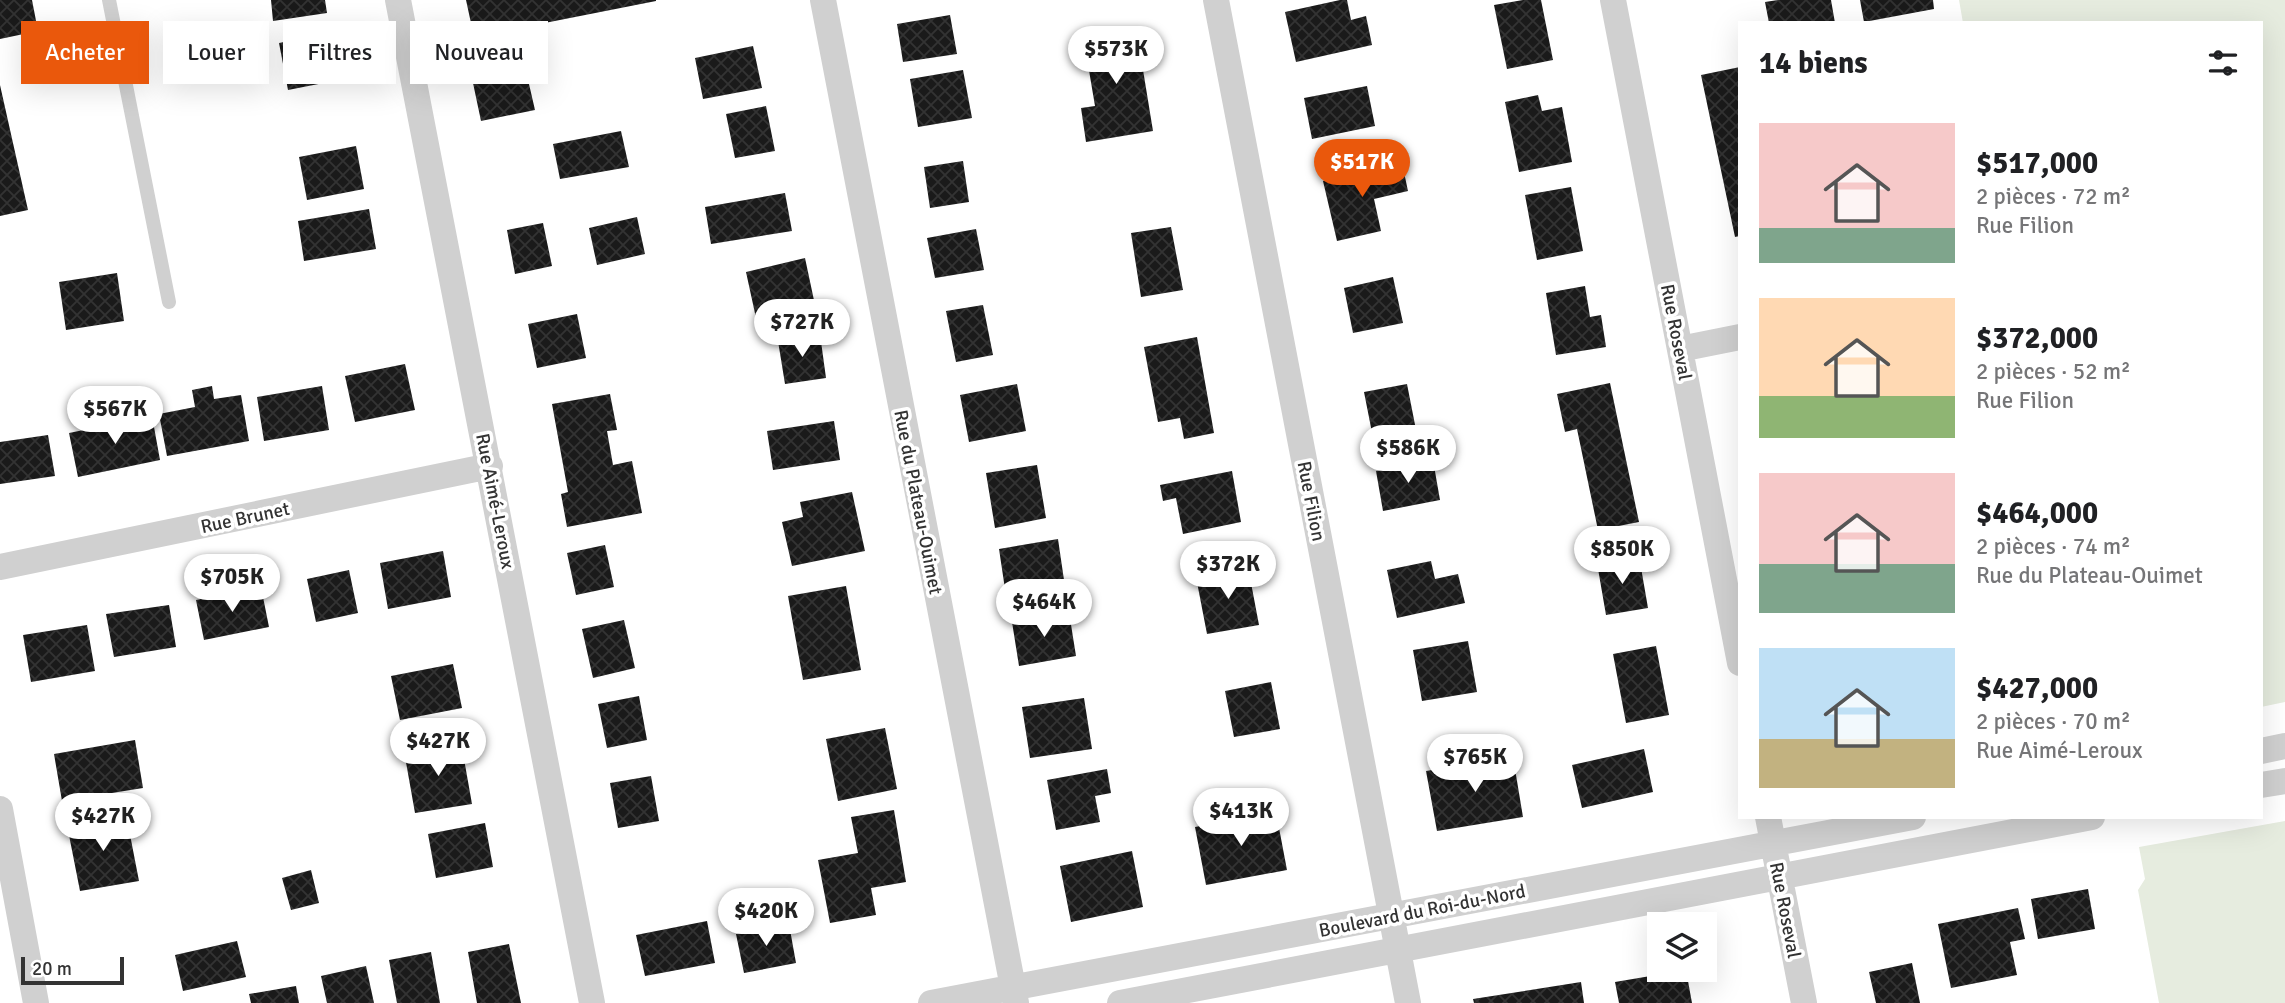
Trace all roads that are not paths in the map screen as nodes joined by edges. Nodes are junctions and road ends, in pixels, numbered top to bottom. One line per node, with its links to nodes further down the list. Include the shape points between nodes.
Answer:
1 (109, 0): 6 (lane)
2 (398, 0): 9 (street, Rue Aimé-Leroux)
3 (823, 0): 24 (street, Rue du Plateau-Ouimet)
4 (1216, 0): 22 (street, Rue Filion)
5 (1613, 0): 8 (street, Rue Roseval)
6 (169, 302)
7 (1738, 337): 8 (street)
8 (1680, 349): 11 (street, Rue Roseval)
9 (490, 466): 10 (street, Rue Brunet); 26 (street, Rue Aimé-Leroux)
10 (0, 567)
11 (1738, 653)
12 (2285, 746): 13 (street)
13 (2263, 751)
14 (2285, 781): 15 (street)
15 (2263, 785)
16 (0, 809): 25 (street)
17 (1769, 819): 20 (street, Rue Roseval)
18 (1903, 819): 20 (street, Boulevard du Roi-du-Nord)
19 (2082, 819): 21 (street, Boulevard du Roi-du-Nord)
20 (1774, 844): 21 (street, Rue Roseval); 22 (street, Boulevard du Roi-du-Nord)
21 (1779, 877): 23 (street, Boulevard du Roi-du-Nord); 30 (street, Rue Roseval)
22 (1391, 916): 23 (street, Rue Filion); 24 (street, Boulevard du Roi-du-Nord)
23 (1398, 950): 28 (street, Boulevard du Roi-du-Nord); 29 (street, Rue Filion)
24 (1014, 995): 27 (street, Boulevard du Roi-du-Nord)
25 (36, 1003)
26 (592, 1003)
27 (931, 1003)
28 (1120, 1003)
29 (1408, 1003)
30 (1804, 1003)

